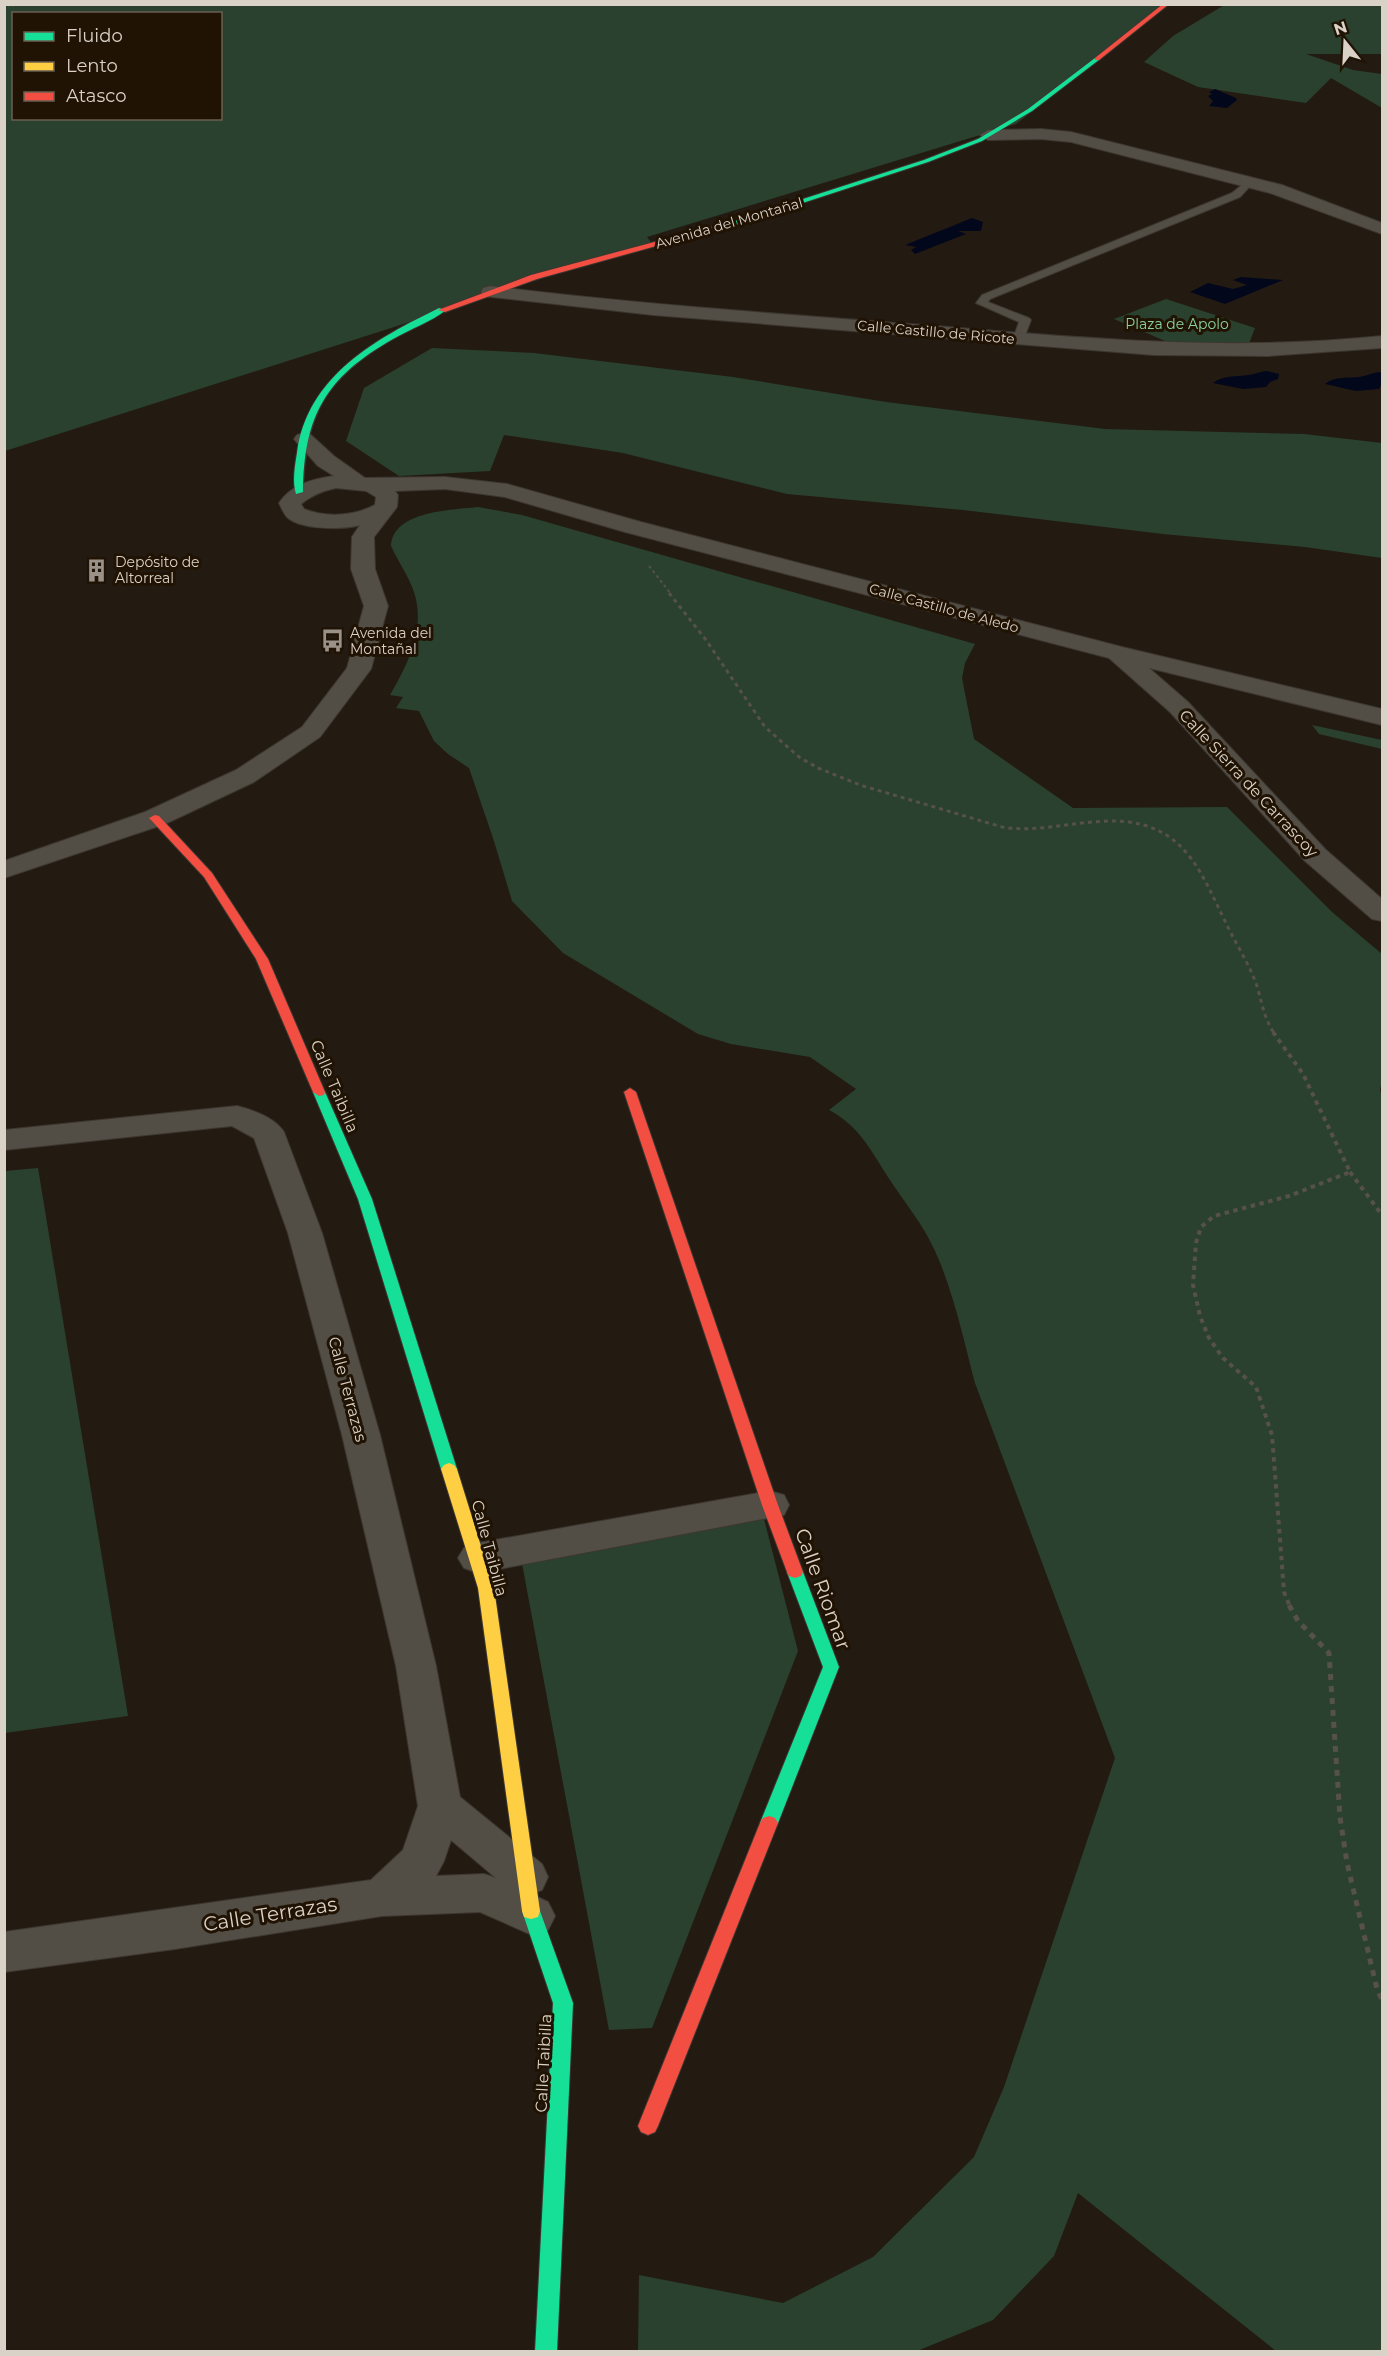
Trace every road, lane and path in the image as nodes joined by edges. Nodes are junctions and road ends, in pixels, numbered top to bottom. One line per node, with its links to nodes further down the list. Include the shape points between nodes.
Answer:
1 (37, 4): 3 (path)
2 (1167, 4): 4 (street, Avenida del Montañal, via 1042,105)
3 (4, 6)
4 (988, 135): 5 (street, via 1071,137); 7 (street, Avenida del Montañal, via 913,165 743,222)
5 (1248, 183): 6 (street, via 1275,189); 8 (lane, via 1236,195 986,297 982,303 1025,320)
6 (1383, 229)
7 (490, 292): 8 (street, Calle Castillo de Ricote, via 647,309); 10 (street, Avenida del Montañal, via 418,320 372,347 326,389)
8 (1019, 339): 9 (street, Calle Castillo de Ricote, via 1183,351 1322,350)
9 (1383, 342)
10 (304, 439): 11 (street, via 326,461); 13 (street, Avenida del Montañal, via 298,461)
11 (364, 484): 12 (street, Calle Castillo de Aledo, via 445,483); 13 (street, Calle Castillo de Aledo, via 336,482); 14 (street, via 387,495)
12 (507, 491): 14 (street, Calle Castillo de Aledo); 16 (street, Calle Castillo de Aledo)
13 (299, 492): 15 (street, via 290,503 295,513)
14 (383, 509): 15 (street, Calle Castillo de Aledo, via 350,521); 17 (street, via 363,537)
15 (312, 520): 17 (street)
16 (633, 527): 18 (street, Calle Castillo de Aledo); 25 (path, via 635,548 640,555 706,640 775,740 800,759 833,776 1002,827 1125,823 1159,830 1172,838 1196,864 1211,890 1256,986 1264,1016 1303,1073)
17 (363, 569): 20 (street, via 376,606 359,669 311,732 245,776)
18 (1117, 653): 19 (street, Calle Castillo de Aledo); 22 (street, Calle Sierra de Carrascoy, via 1179,707 1315,855)
19 (1383, 717)
20 (155, 818): 21 (street); 28 (street, Calle Taibilla, via 208,875 262,959 365,1199)
21 (4, 870)
22 (1383, 913)
23 (630, 1092): 27 (street, Calle Riomar)
24 (4, 1140): 29 (street, Calle Terrazas, via 237,1116 268,1132 305,1233 361,1435 416,1666)
25 (1350, 1172): 26 (path); 33 (path, via 1289,1196 1214,1216 1201,1227 1192,1285 1209,1338 1223,1358 1256,1388 1272,1435 1284,1592 1302,1629 1329,1653 1340,1817 1347,1863 1377,1989)
26 (1383, 1215)
27 (770, 1505): 28 (street); 34 (street, Calle Riomar, via 831,1667)
28 (478, 1558): 30 (street, Calle Taibilla, via 486,1588)
29 (440, 1806): 30 (street); 31 (street, via 422,1861)
30 (529, 1896): 31 (street, Calle Terrazas, via 484,1893); 35 (street, Calle Taibilla, via 563,2003)
31 (382, 1897): 32 (street, Calle Terrazas)
32 (4, 1952)
33 (1383, 2000)
34 (648, 2126)
35 (546, 2352)

